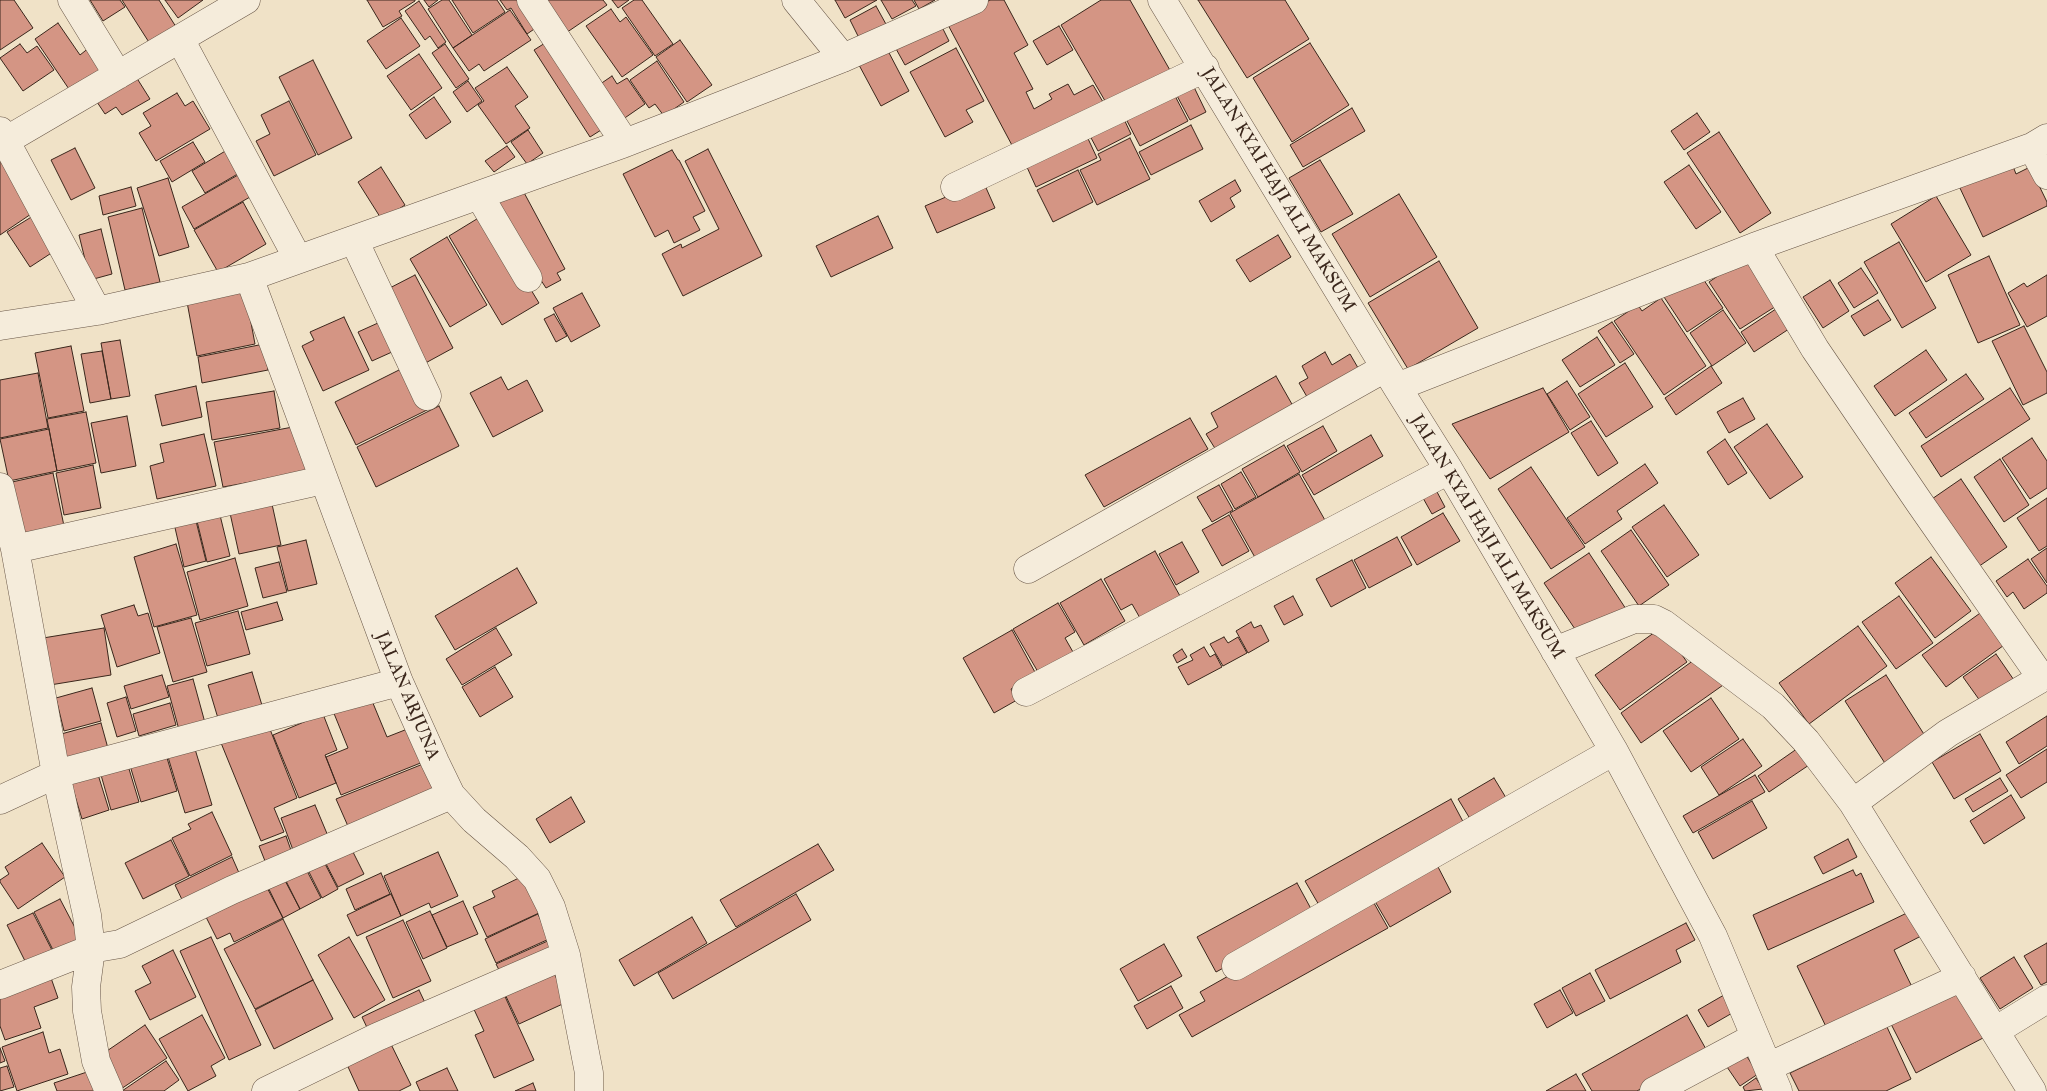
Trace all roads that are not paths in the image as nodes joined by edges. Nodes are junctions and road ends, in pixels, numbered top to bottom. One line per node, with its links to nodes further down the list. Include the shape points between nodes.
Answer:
1 (72, 0): 10 (street)
2 (246, 0): 7 (street)
3 (531, 0): 12 (street)
4 (796, 0): 8 (street)
5 (974, 0): 8 (street)
6 (1162, 0): 9 (street, JALAN KYAI HAJI ALI MAKSUM)
7 (180, 39): 10 (street); 19 (street)
8 (844, 58): 12 (street)
9 (1205, 68): 15 (street); 24 (street, JALAN KYAI HAJI ALI MAKSUM)
10 (118, 75): 11 (street)
11 (3, 136): 22 (street)
12 (625, 143): 16 (street)
13 (2040, 143): 14 (street); 18 (street)
14 (2047, 175)
15 (955, 187)
16 (479, 195): 17 (street); 21 (street)
17 (354, 240): 19 (street); 25 (street)
18 (1754, 247): 24 (street); 32 (street, via 1815,348 1913,494)
19 (298, 259): 20 (street)
20 (249, 276): 22 (street); 27 (street, JALAN ARJUNA)
21 (528, 278)
22 (97, 311): 23 (street)
23 (0, 326)
24 (1391, 377): 26 (street, JALAN KYAI HAJI ALI MAKSUM); 30 (street)
25 (427, 396)
26 (1449, 470): 31 (street, JALAN KYAI HAJI ALI MAKSUM); 34 (street)
27 (323, 480): 29 (street); 33 (street, JALAN ARJUNA)
28 (0, 487): 29 (street)
29 (15, 548): 36 (street)
30 (1028, 569)
31 (1554, 651): 35 (street, JALAN KYAI HAJI ALI MAKSUM); 39 (street, via 1634,619 1654,619 1664,624 1773,706 1806,741)
32 (2044, 676): 39 (street, via 1948,733)
33 (399, 682): 36 (street); 37 (street, JALAN ARJUNA)
34 (1026, 692)
35 (1614, 751): 42 (street); 47 (street, JALAN KYAI HAJI ALI MAKSUM, via 1713,936)
36 (56, 774): 38 (street); 40 (street, via 87,915)
37 (452, 795): 40 (street, via 232,890 120,944); 41 (street, JALAN ARJUNA, via 537,879 551,907)
38 (0, 800)
39 (1853, 803): 43 (street)
40 (91, 950): 44 (street); 49 (street, via 86,987 89,1028 96,1061)
41 (566, 956): 50 (street, via 377,1037); 51 (street, JALAN ARJUNA, via 589,1073)
42 (1236, 966)
43 (1962, 977): 46 (street); 48 (street)
44 (0, 985)
45 (2047, 999): 46 (street)
46 (1995, 1032): 53 (street)
47 (1756, 1037): 48 (street, JALAN KYAI HAJI ALI MAKSUM); 52 (street)
48 (1773, 1079)
49 (109, 1091)
50 (266, 1091)
51 (589, 1091)
52 (1654, 1091)
53 (2032, 1091)

